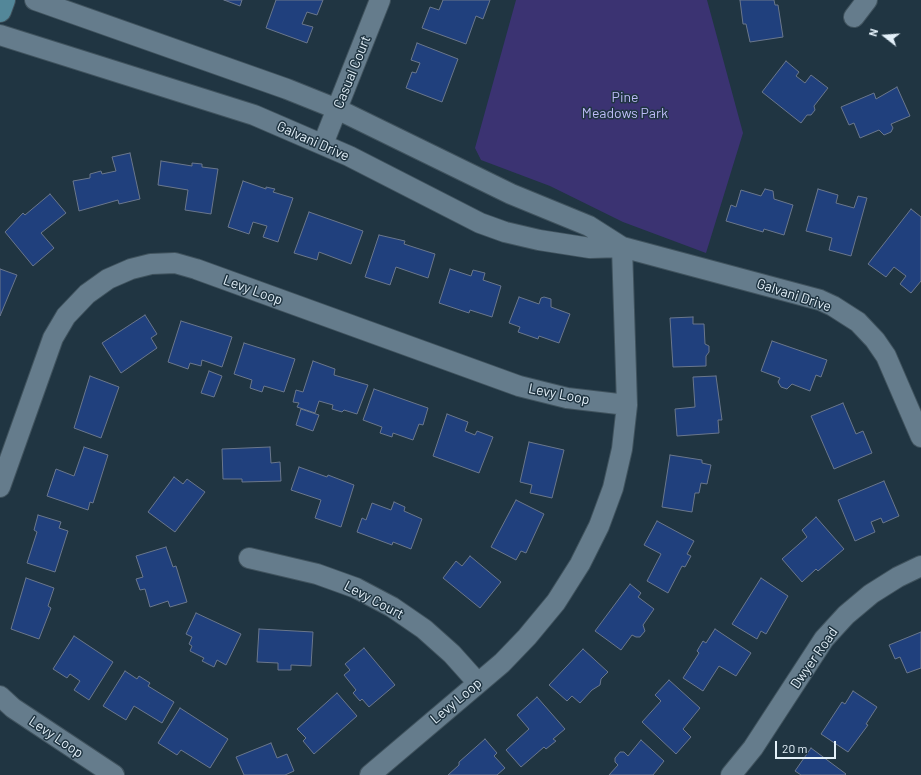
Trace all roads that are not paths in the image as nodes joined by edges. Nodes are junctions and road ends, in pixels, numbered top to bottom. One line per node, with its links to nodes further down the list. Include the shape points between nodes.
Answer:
1 (4, 0): 5 (main road)
2 (35, 0): 8 (street, Galvani Drive, via 280,86)
3 (380, 0): 8 (street, Casual Court)
4 (867, 0): 6 (street)
5 (0, 11)
6 (854, 17)
7 (0, 35): 9 (street, Galvani Drive, via 254,116)
8 (338, 109): 9 (street, Casual Court); 10 (street, Galvani Drive, via 511,194 588,226)
9 (323, 144): 10 (street, Galvani Drive, via 480,223 505,232 590,248)
10 (622, 247): 11 (street, Levy Loop); 12 (street, Galvani Drive, via 820,300 840,310 858,322 886,356)
11 (627, 405): 13 (street, Levy Loop, via 567,398 519,386 196,269 175,263 151,264 108,279 87,294 66,316 53,338); 16 (street, Levy Loop, via 622,449 613,488 599,526 580,564 556,602 527,637)
12 (921, 437)
13 (0, 487)
14 (249, 558): 16 (street, Levy Court, via 317,574 356,588 392,607 441,644)
15 (921, 566): 20 (street, Dwyer Road, via 871,594 846,615 824,639 753,748)
16 (478, 683): 19 (street, Levy Loop)
17 (0, 696): 18 (street, Levy Loop, via 13,708)
18 (114, 775)
19 (370, 775)
20 (731, 775)

